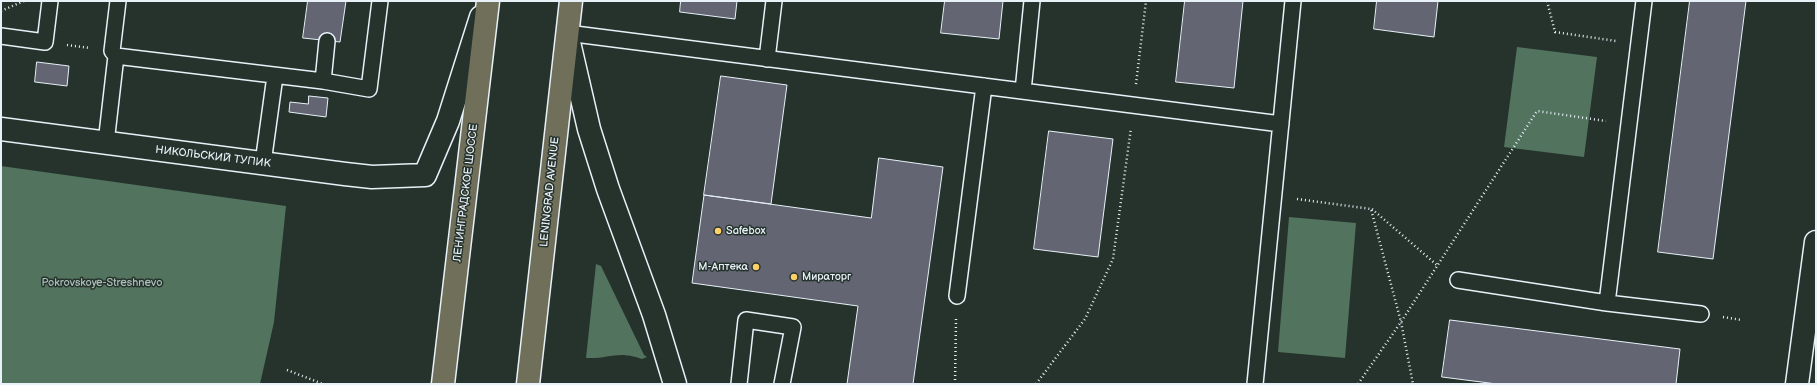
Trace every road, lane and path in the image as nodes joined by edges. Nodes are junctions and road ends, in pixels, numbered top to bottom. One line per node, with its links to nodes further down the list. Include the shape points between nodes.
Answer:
1 (24, 1): 13 (path)
2 (50, 1): 17 (lane)
3 (118, 1): 19 (lane)
4 (380, 1): 22 (lane, via 369,88)
5 (487, 1): 30 (street, НИКОЛЬСКИЙ ТУПИК, via 448,121 425,175 372,177); 42 (main road, ЛЕНИНГРАДСКОЕ ШОССЕ)
6 (571, 1): 14 (main road, LENINGRAD AVENUE)
7 (774, 1): 20 (lane)
8 (1032, 1): 24 (lane)
9 (1146, 1): 25 (path)
10 (1293, 1): 26 (lane)
11 (1547, 1): 18 (path, via 1555,32)
12 (1644, 1): 18 (lane)
13 (1, 11)
14 (567, 33): 20 (lane); 43 (main road, LENINGRAD AVENUE); 44 (street, via 589,129)
15 (1, 36): 17 (lane)
16 (327, 41): 22 (lane)
17 (45, 42): 19 (path)
18 (1638, 44): 27 (lane)
19 (114, 54): 21 (lane); 29 (lane)
20 (767, 59): 23 (lane)
21 (275, 76): 22 (lane); 30 (lane)
22 (323, 81)
23 (984, 86): 24 (lane); 36 (lane)
24 (1023, 91): 25 (lane)
25 (1134, 105): 26 (lane); 48 (path, via 1112,259 1085,319)
26 (1281, 124): 31 (lane)
27 (1630, 124): 34 (path, via 1537,112); 37 (lane)
28 (1, 129): 29 (street, НИКОЛЬСКИЙ ТУПИК)
29 (106, 143): 30 (street, НИКОЛЬСКИЙ ТУПИК)
30 (263, 163)
31 (1274, 196): 32 (path); 49 (lane)
32 (1371, 208): 34 (path); 39 (path)
33 (1816, 242): 52 (street)
34 (1438, 265): 35 (path); 39 (path)
35 (1458, 280): 37 (lane)
36 (957, 296): 47 (path)
37 (1607, 303): 38 (lane)
38 (1701, 314)
39 (1401, 322): 50 (path); 51 (path)
40 (287, 370): 41 (path)
41 (323, 384)
42 (443, 384)
43 (528, 384)
44 (675, 384)
45 (739, 384): 46 (lane, via 746,320 793,327)
46 (782, 384)
47 (955, 384)
48 (1036, 384)
49 (1255, 384)
50 (1358, 384)
51 (1413, 384)
52 (1797, 384)

